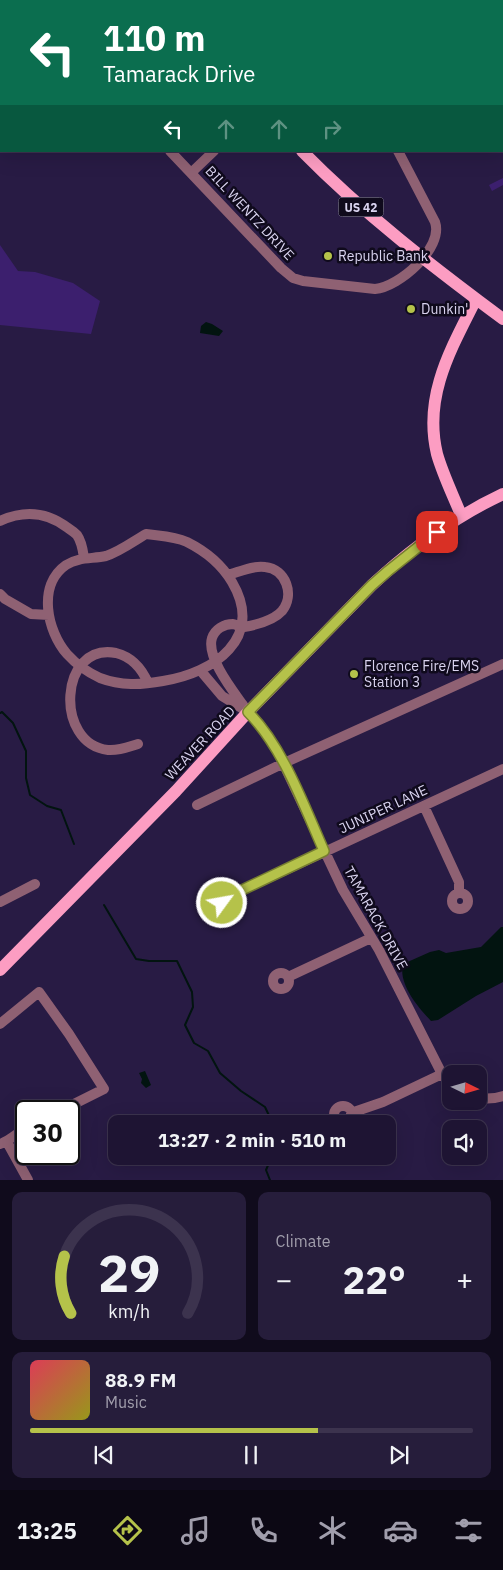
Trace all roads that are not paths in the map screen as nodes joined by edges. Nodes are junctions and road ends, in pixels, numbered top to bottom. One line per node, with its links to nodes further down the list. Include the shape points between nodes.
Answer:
1 (171, 152): 5 (street, BILL WENTZ DRIVE)
2 (213, 152): 5 (street)
3 (303, 152): 6 (main road, US 42, via 359,206)
4 (399, 152): 6 (street, BILL WENTZ DRIVE, via 437,226 436,238)
5 (192, 172): 6 (street, BILL WENTZ DRIVE, via 293,278 384,288 403,277)
6 (424, 257): 7 (main road, US 42)
7 (476, 299): 8 (main road, US 42); 10 (main road, via 445,366 433,412 438,456)
8 (503, 320)
9 (503, 494): 10 (main road, WEAVER ROAD)
10 (461, 515): 22 (main road, WEAVER ROAD, via 388,571)
11 (0, 521): 12 (street, via 21,514 55,519 77,535)
12 (84, 558): 13 (street, via 107,556 146,534 170,536 201,550); 15 (street, via 66,565 53,578 47,596)
13 (228, 576): 16 (street, via 241,602); 16 (street, TAMARACK DRIVE, via 266,567 279,573 287,586 287,601 279,614)
14 (0, 594): 15 (street, via 31,614)
15 (49, 615): 18 (street, via 58,641)
16 (242, 627): 17 (street, via 233,646); 17 (street, TAMARACK DRIVE, via 228,624 215,632 211,646)
17 (216, 662): 20 (street); 22 (street, TAMARACK DRIVE, via 230,689)
18 (79, 666): 21 (street, via 110,682); 21 (street, via 96,653 119,654 137,664); 23 (street, via 70,697 72,714 81,736 107,750)
19 (502, 666): 24 (street)
20 (200, 670): 21 (street); 22 (street, via 222,696)
21 (148, 684)
22 (248, 712): 24 (street, TAMARACK DRIVE, via 261,726); 34 (main road, WEAVER ROAD, via 176,791)
23 (138, 744)
24 (284, 764): 26 (street); 28 (street, TAMARACK DRIVE)
25 (503, 769): 27 (street, JUNIPER LANE)
26 (197, 805)
27 (424, 806): 28 (street, JUNIPER LANE); 30 (street, via 459,882)
28 (324, 851): 31 (street, JUNIPER LANE); 33 (street, TAMARACK DRIVE)
29 (35, 884): 32 (street)
30 (459, 893)
31 (221, 900)
32 (0, 902)
33 (371, 938): 35 (street); 37 (street, TAMARACK DRIVE)
34 (0, 970)
35 (288, 977)
36 (0, 1024): 40 (street, via 40,992 104,1089)
37 (442, 1074): 41 (street)
38 (503, 1096): 39 (street)
39 (488, 1098)
40 (80, 1101)
41 (351, 1113)
42 (15, 1136): 43 (street)
43 (4, 1143): 44 (street)
44 (28, 1180)

